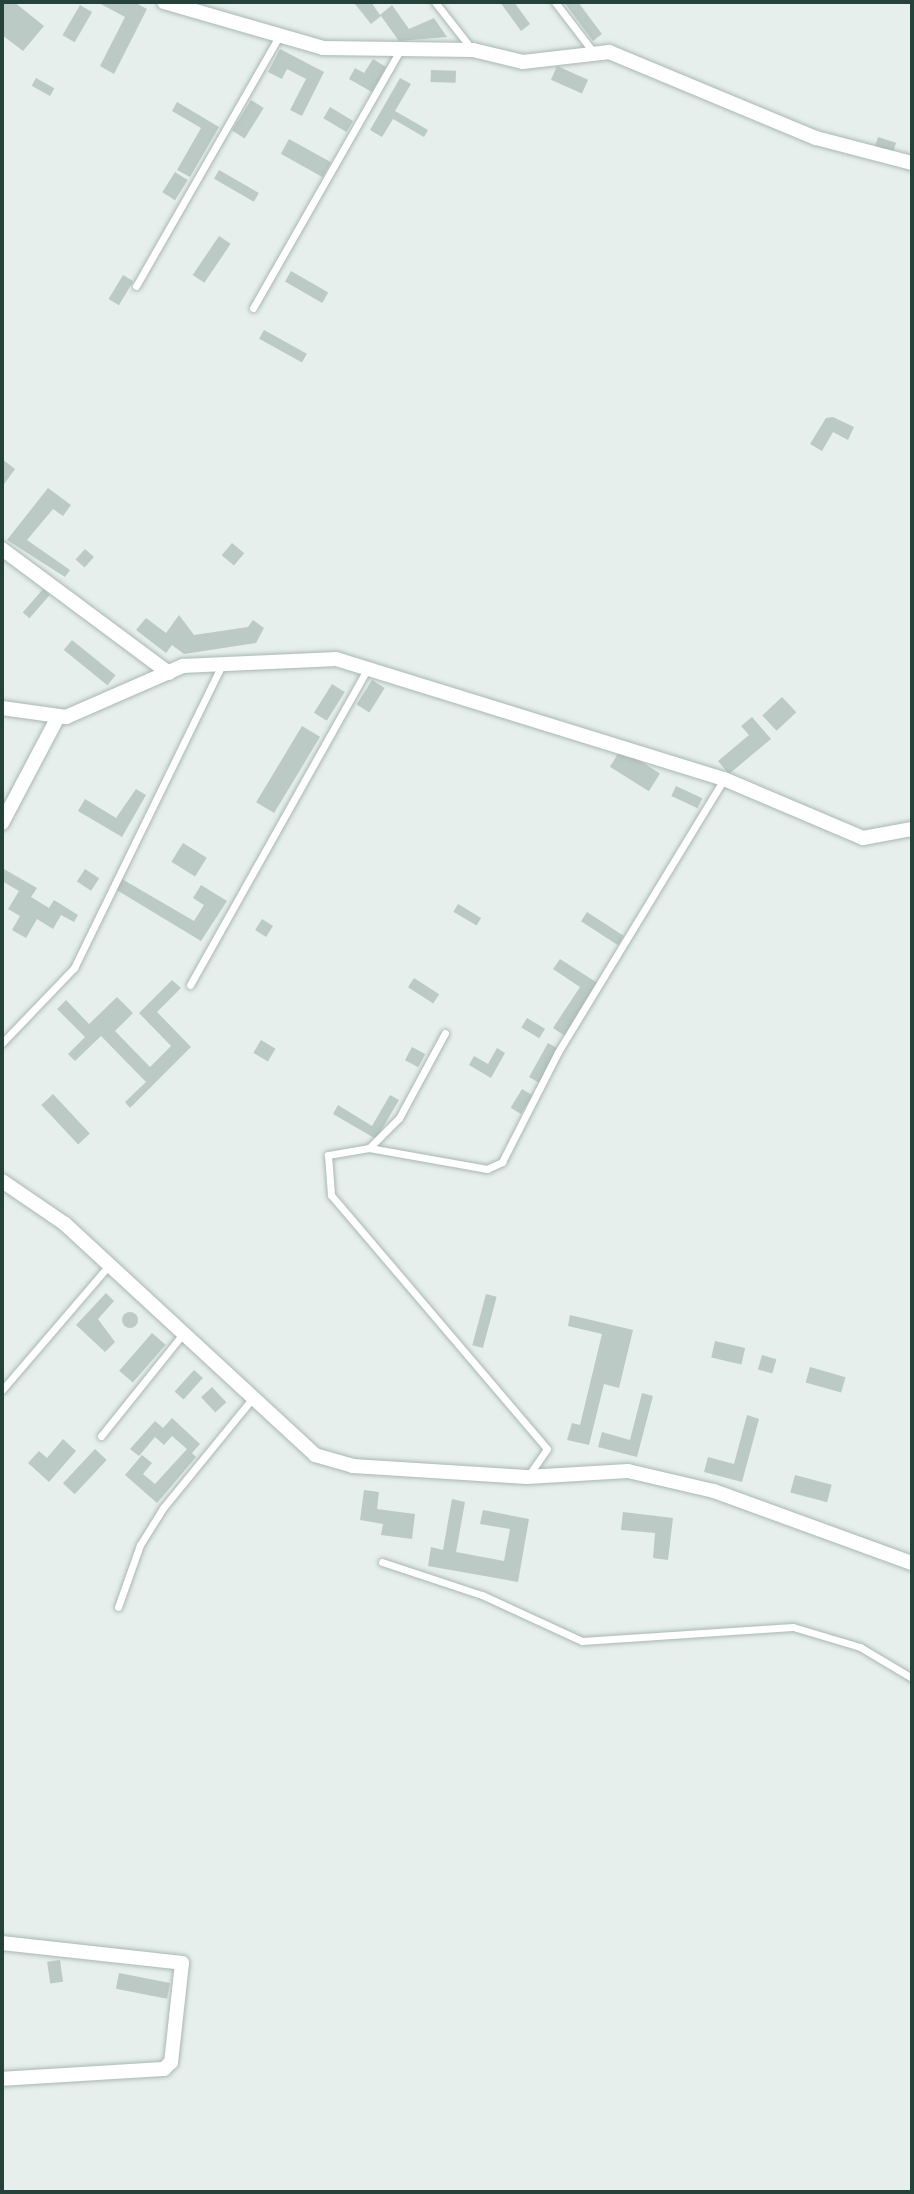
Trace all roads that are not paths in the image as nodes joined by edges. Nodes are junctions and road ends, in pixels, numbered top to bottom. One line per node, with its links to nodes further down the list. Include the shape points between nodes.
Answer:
1 (164, 2): 4 (street)
2 (435, 2): 6 (lane)
3 (555, 2): 7 (lane)
4 (279, 36): 5 (street, via 323,48); 9 (lane)
5 (400, 50): 6 (street); 10 (lane)
6 (473, 50): 7 (street, via 523,62)
7 (594, 53): 8 (street, via 609,52 816,138)
8 (912, 163)
9 (136, 286)
10 (253, 308)
11 (2, 549): 14 (street)
12 (223, 663): 13 (street, via 336,659); 14 (street); 22 (lane, via 74,968)
13 (369, 666): 17 (street); 20 (lane)
14 (169, 673): 16 (street)
15 (2, 708): 16 (street)
16 (58, 717): 18 (street)
17 (724, 779): 19 (street, via 863,838); 23 (lane, via 558,1052 502,1162 487,1169)
18 (2, 823)
19 (912, 829)
20 (190, 985)
21 (445, 1033): 23 (lane, via 399,1118)
22 (2, 1043)
23 (369, 1148): 30 (lane, via 328,1155 331,1195 547,1449)
24 (2, 1181): 25 (street, via 65,1224)
25 (109, 1265): 26 (street); 27 (lane)
26 (182, 1335): 28 (street); 29 (lane)
27 (2, 1390)
28 (252, 1399): 30 (street, via 315,1455 340,1462); 33 (lane, via 163,1508 140,1545)
29 (101, 1436)
30 (527, 1477): 32 (street, via 628,1471 714,1491)
31 (382, 1562): 34 (lane, via 482,1595 582,1641 793,1627 860,1647)
32 (912, 1563)
33 (118, 1607)
34 (912, 1678)
35 (2, 1943): 36 (street, via 182,1963 171,2062 164,2069)
36 (2, 2079)

